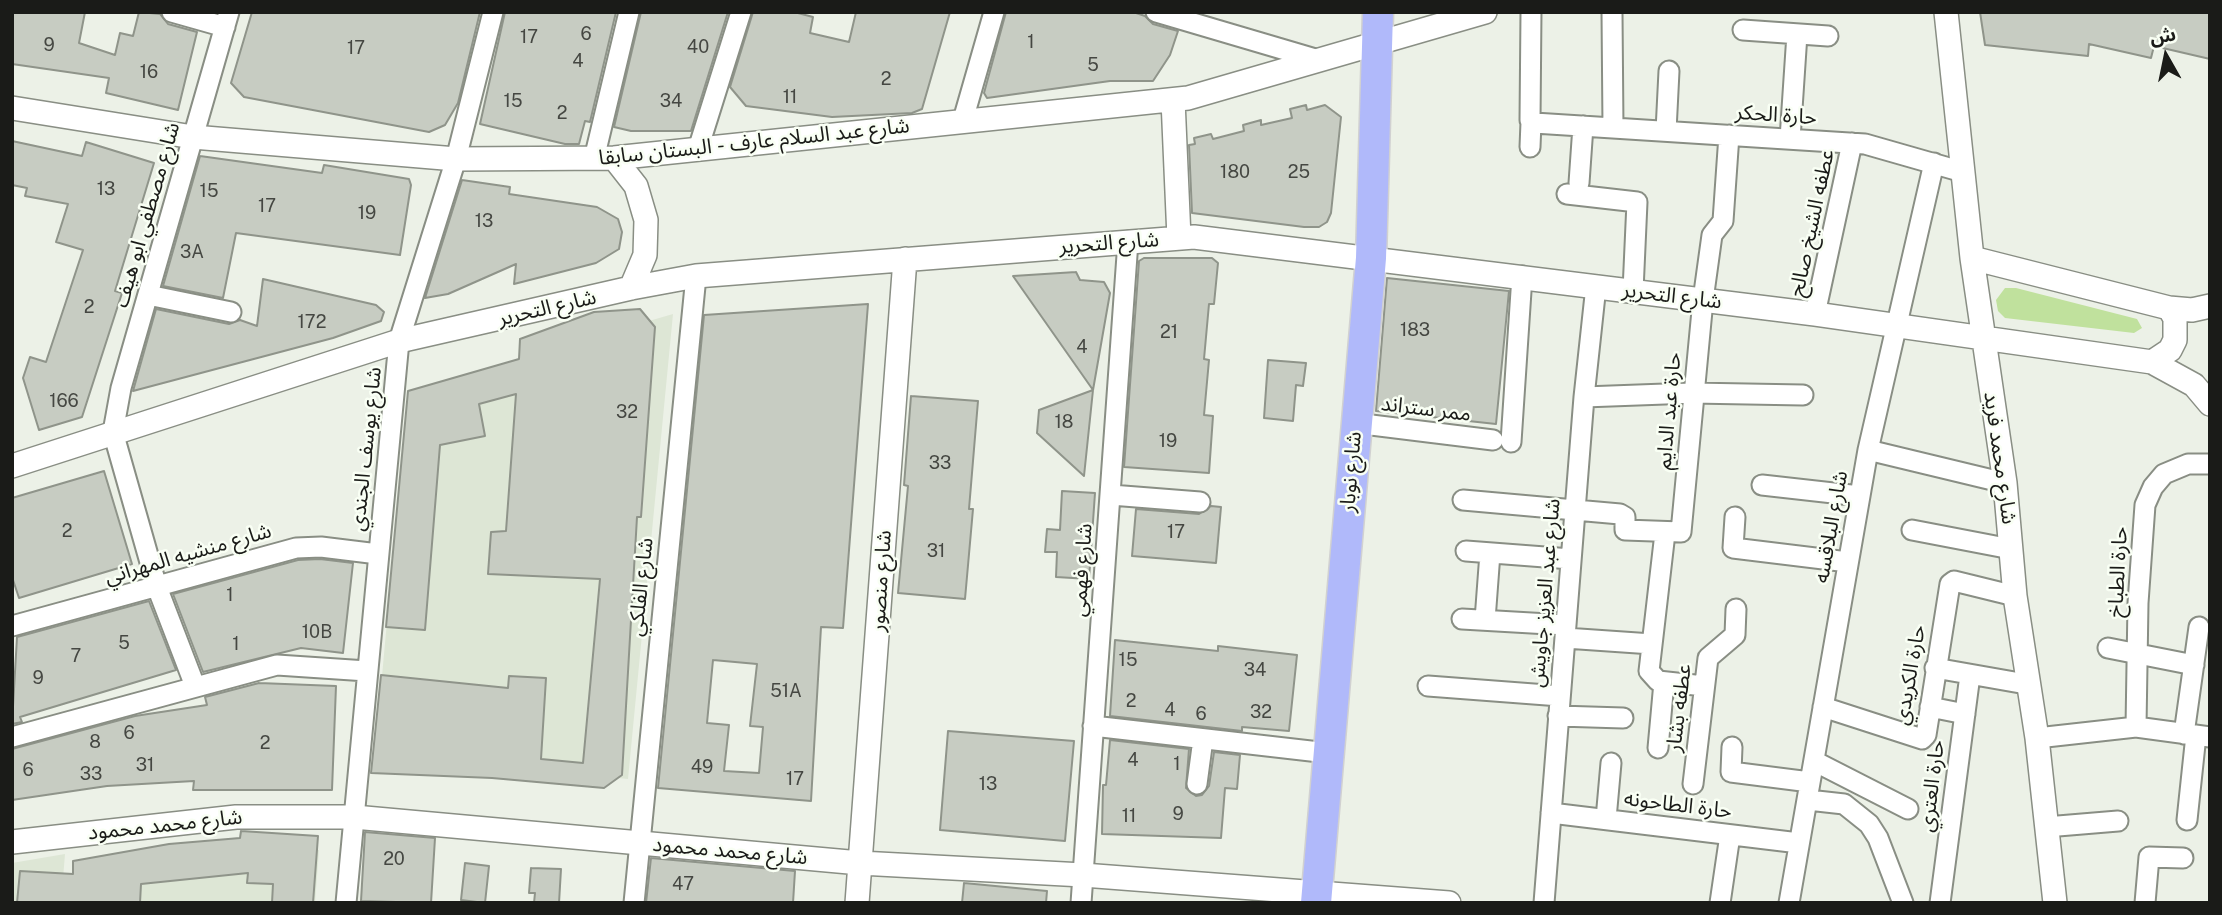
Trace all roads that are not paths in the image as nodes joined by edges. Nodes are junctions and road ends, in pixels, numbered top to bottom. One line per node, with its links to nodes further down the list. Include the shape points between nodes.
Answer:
1 (172, 12): 12 (street)
2 (493, 12): 33 (street, شارع يوسف الجندي)
3 (629, 12): 32 (street)
4 (741, 12): 31 (street)
5 (994, 12): 21 (street)
6 (1156, 12): 17 (street)
7 (1378, 12): 16 (main road, شارع نوبار)
8 (1485, 12): 16 (street, شارع عبد السلام عارف - البستان سابقا)
9 (1531, 12): 22 (street)
10 (1612, 12): 24 (street)
11 (1947, 12): 35 (street, شارع محمد فريد)
12 (227, 20): 27 (street, شارع مصطفي ابو هيف)
13 (1743, 30): 14 (street)
14 (1797, 34): 15 (street); 28 (street)
15 (1828, 36)
16 (1379, 42): 17 (street, شارع عبد السلام عارف - البستان سابقا); 38 (main road, شارع نوبار)
17 (1319, 60): 19 (street, شارع عبد السلام عارف - البستان سابقا)
18 (1669, 71): 25 (street)
19 (1173, 100): 21 (street, شارع عبد السلام عارف - البستان سابقا); 36 (street)
20 (12, 108): 27 (street, شارع عبد السلام عارف - البستان سابقا)
21 (962, 120): 31 (street, شارع عبد السلام عارف - البستان سابقا)
22 (1531, 122): 23 (street, حارة الحكر); 30 (street)
23 (1583, 126): 24 (street, حارة الحكر); 45 (street, via 1573,189 1637,202)
24 (1613, 128): 25 (street, حارة الحكر)
25 (1666, 131): 26 (street, حارة الحكر)
26 (1729, 135): 28 (street, حارة الحكر); 47 (street, حارة عبد الدايم, via 1723,221 1712,234)
27 (193, 137): 33 (street, شارع عبد السلام عارف - البستان سابقا); 46 (street, شارع مصطفي ابو هيف)
28 (1790, 139): 29 (street, حارة الحكر)
29 (1852, 143): 34 (street, حارة الحكر, via 1880,146); 51 (street, عطفه الشيخ صالح)
30 (1530, 147)
31 (698, 149): 32 (street, شارع عبد السلام عارف - البستان سابقا)
32 (604, 158): 33 (street, شارع عبد السلام عارف - البستان سابقا); 44 (street, via 636,186 646,219 645,255)
33 (456, 159): 54 (street, شارع يوسف الجندي)
34 (1934, 163): 35 (street, حارة الحكر); 52 (street, شارع البلاقسه)
35 (1963, 172): 39 (street, شارع محمد فريد)
36 (1179, 238): 37 (street, شارع التحرير); 38 (street, شارع التحرير)
37 (1128, 241): 40 (street, شارع التحرير); 67 (street, شارع فهمي)
38 (1371, 258): 42 (street, شارع التحرير); 60 (main road, شارع نوبار)
39 (1972, 258): 49 (street); 53 (street, شارع محمد فريد)
40 (905, 259): 41 (street, شارع التحرير); 133 (street, شارع منصور)
41 (696, 276): 44 (street, شارع التحرير); 130 (street, شارع الفلكي)
42 (1522, 276): 43 (street, شارع التحرير); 60 (street, ممر ستراند, via 1502,441)
43 (1595, 286): 45 (street, شارع التحرير); 58 (street, شارع عبد العزيز جاويش)
44 (631, 288): 54 (street, شارع التحرير)
45 (1633, 291): 47 (street, شارع التحرير)
46 (148, 295): 50 (street); 61 (street, شارع مصطفي ابو هيف)
47 (1703, 300): 51 (street, شارع التحرير); 56 (street, حارة عبد الدايم)
48 (2210, 306): 49 (street)
49 (2169, 308): 55 (street, via 2175,317 2175,340 2170,350)
50 (231, 312)
51 (1815, 314): 52 (street, شارع التحرير)
52 (1894, 327): 53 (street, شارع التحرير); 62 (street, شارع البلاقسه)
53 (1982, 336): 55 (street, شارع التحرير); 65 (street, شارع محمد فريد)
54 (399, 341): 61 (street, شارع التحرير); 78 (street, شارع يوسف الجندي)
55 (2152, 362): 59 (street, شارع التحرير, via 2194,385)
56 (1692, 393): 57 (street); 58 (street); 73 (street, حارة عبد الدايم)
57 (1803, 395)
58 (1584, 397): 71 (street, شارع عبد العزيز جاويش)
59 (2210, 404)
60 (1354, 423): 115 (main road, شارع نوبار)
61 (113, 432): 64 (street, شارع التحرير); 81 (street)
62 (1868, 450): 65 (street); 68 (street, شارع البلاقسه)
63 (2210, 464): 91 (street, حارة الطباخ, via 2188,464 2164,474 2145,505)
64 (12, 466)
65 (2005, 483): 75 (street, شارع محمد فريد)
66 (1762, 485): 68 (street)
67 (1111, 495): 70 (street); 107 (street, شارع فهمي)
68 (1860, 496): 80 (street, شارع البلاقسه)
69 (1464, 500): 71 (street)
70 (1200, 502)
71 (1575, 511): 73 (street, via 1620,514 1625,517 1625,530); 79 (street, شارع عبد العزيز جاويش)
72 (1735, 517): 80 (street, via 1733,548)
73 (1673, 530): 89 (street, حارة عبد الدايم)
74 (1912, 530): 75 (street)
75 (2011, 549): 82 (street, شارع محمد فريد)
76 (1466, 551): 77 (street)
77 (1490, 553): 79 (street); 85 (street)
78 (378, 554): 81 (street, شارع منشيه المهراني, via 296,548); 94 (street, شارع يوسف الجندي)
79 (1571, 559): 88 (street, شارع عبد العزيز جاويش)
80 (1848, 562): 102 (street, شارع البلاقسه)
81 (157, 587): 86 (street, شارع منشيه المهراني); 98 (street)
82 (2015, 596): 93 (street, حارة الكريدي, via 1954,581 1950,584); 97 (street, شارع محمد فريد)
83 (1737, 609): 100 (street, عطفه بشار, via 1735,635 1708,658)
84 (1462, 619): 85 (street)
85 (1485, 620): 88 (street)
86 (12, 626)
87 (2199, 627): 92 (street)
88 (1565, 631): 89 (street); 101 (street, شارع عبد العزيز جاويش)
89 (1652, 644): 96 (street, حارة عبد الدايم, via 1649,671)
90 (2108, 648): 91 (street)
91 (2137, 654): 92 (street); 108 (street, حارة الطباخ)
92 (2194, 665): 109 (street)
93 (1935, 668): 95 (street); 103 (street, حارة الكريدي)
94 (367, 671): 98 (street, via 277,665); 123 (street, شارع يوسف الجندي)
95 (1970, 675): 97 (street); 104 (street, حارة العتري)
96 (1664, 682): 100 (street); 114 (street)
97 (2026, 684): 111 (street, شارع محمد فريد)
98 (195, 686): 110 (street)
99 (1428, 686): 101 (street)
100 (1704, 686): 118 (street, عطفه بشار)
101 (1560, 696): 105 (street, شارع عبد العزيز جاويش)
102 (1823, 707): 103 (street, حارة الكريدي, via 1922,738); 116 (street, شارع البلاقسه)
103 (1930, 707): 104 (street)
104 (1965, 714): 145 (street, حارة العتري)
105 (1558, 716): 106 (street); 122 (street, شارع عبد العزيز جاويش)
106 (1623, 718)
107 (1093, 726): 112 (street); 134 (street, شارع فهمي)
108 (2136, 727): 109 (street); 111 (street)
109 (2197, 735): 125 (street)
110 (12, 737)
111 (2037, 738): 127 (street, شارع محمد فريد)
112 (1203, 739): 115 (street); 119 (street)
113 (1732, 747): 120 (street, via 1731,772)
114 (1658, 748)
115 (1328, 753): 135 (main road, شارع نوبار)
116 (1814, 761): 120 (street, شارع البلاقسه); 121 (street)
117 (1611, 764): 124 (street)
118 (1693, 783)
119 (1197, 784)
120 (1809, 791): 131 (street, شارع البلاقسه); 144 (street, via 1844,804 1869,824)
121 (1908, 809)
122 (1551, 813): 124 (street, حارة الطاحونه); 141 (street, شارع عبد العزيز جاويش)
123 (354, 817): 129 (street, شارع محمد محمود, via 262,815); 130 (street, شارع محمد محمود); 136 (street, شارع يوسف الجندي)
124 (1606, 819): 128 (street, حارة الطاحونه)
125 (2187, 820)
126 (2118, 821): 127 (street)
127 (2046, 827): 146 (street, شارع محمد فريد)
128 (1730, 835): 131 (street, حارة الطاحونه); 142 (street)
129 (12, 842)
130 (638, 843): 133 (street, شارع محمد محمود); 137 (street, شارع الفلكي)
131 (1799, 843): 143 (street, شارع البلاقسه)
132 (2183, 858): 147 (street, via 2149,857)
133 (860, 863): 134 (street, شارع محمد محمود); 138 (street, شارع منصور)
134 (1083, 875): 135 (street, شارع محمد محمود); 139 (street, شارع فهمي)
135 (1316, 898): 140 (street, شارع محمد محمود)
136 (346, 903)
137 (634, 903)
138 (857, 903)
139 (1081, 903)
140 (1449, 903)
141 (1544, 903)
142 (1720, 903)
143 (1789, 903)
144 (1903, 903)
145 (1940, 903)
146 (2055, 903)
147 (2145, 903)

